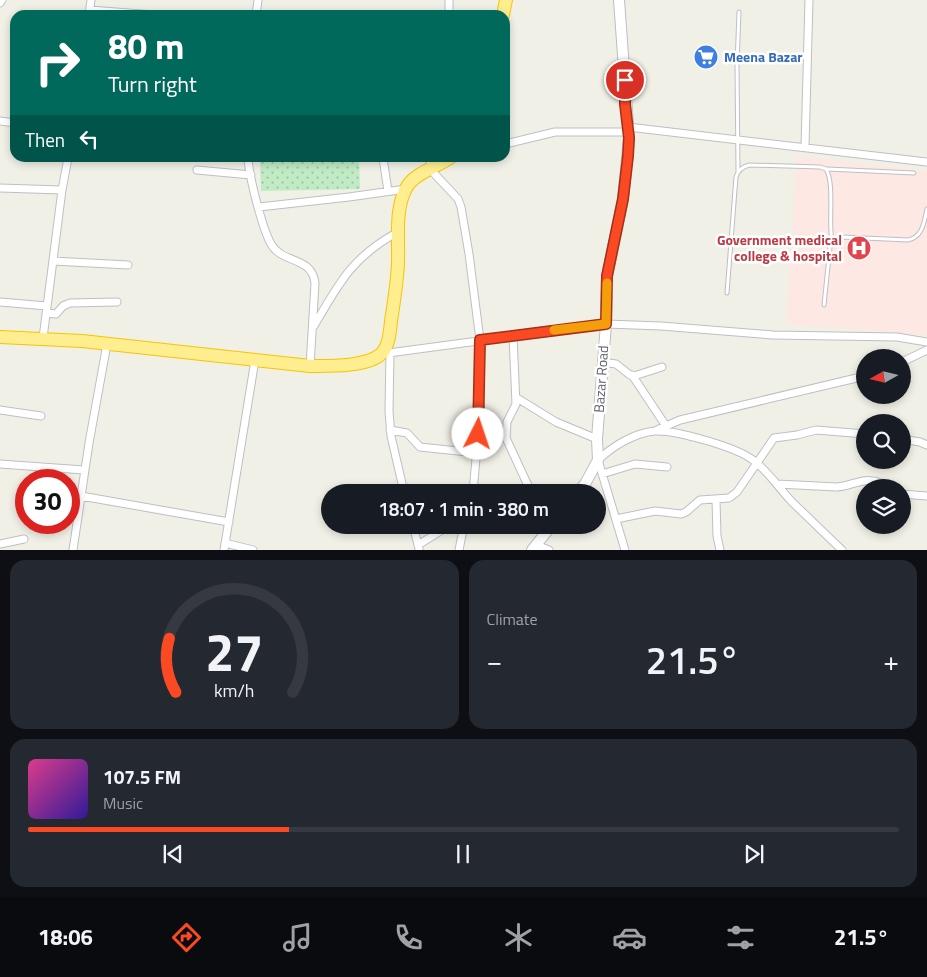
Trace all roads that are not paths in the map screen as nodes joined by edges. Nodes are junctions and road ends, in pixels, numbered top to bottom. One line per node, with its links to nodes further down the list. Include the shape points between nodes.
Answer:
1 (2, 0): 4 (street)
2 (619, 0): 6 (street, Bazar Road)
3 (810, 0): 9 (street)
4 (0, 3)
5 (739, 12): 7 (lane)
6 (628, 130): 7 (street); 8 (street, via 555,132); 35 (street, Bazar Road, via 623,199 607,276)
7 (737, 139): 9 (street); 17 (lane)
8 (510, 143)
9 (805, 147): 13 (street)
10 (67, 162): 22 (street)
11 (249, 162): 19 (street)
12 (384, 162): 23 (street)
13 (927, 162)
14 (431, 164): 21 (highway); 40 (street, via 462,207)
15 (826, 169): 17 (lane, via 749,165); 18 (lane); 27 (lane, via 830,180)
16 (196, 170): 19 (street)
17 (738, 171): 30 (lane)
18 (914, 173)
19 (251, 175): 24 (street)
20 (0, 188): 22 (street)
21 (406, 189): 23 (street); 26 (highway)
22 (62, 190): 28 (street)
23 (388, 191): 24 (street)
24 (259, 207): 36 (street, via 271,245 280,254 305,265 314,275)
25 (927, 208): 27 (lane, via 921,231 914,238 842,237)
26 (399, 232): 36 (street, via 382,240 351,267); 44 (highway, via 398,266)
27 (832, 241): 33 (lane)
28 (53, 261): 29 (street); 34 (street)
29 (128, 265)
30 (727, 293)
31 (0, 302): 34 (street)
32 (117, 302): 34 (street, via 70,303 56,314)
33 (824, 305)
34 (47, 310): 39 (street)
35 (606, 324): 37 (street); 41 (street, via 773,335 897,337); 47 (street, Bazar Road)
36 (313, 329): 48 (street)
37 (513, 336): 40 (street); 52 (street)
38 (2, 338): 39 (highway)
39 (43, 338): 42 (highway)
40 (480, 340): 44 (street); 62 (street)
41 (927, 342)
42 (107, 344): 46 (highway); 67 (street)
43 (927, 350): 45 (street)
44 (385, 354): 48 (highway, via 355,363); 56 (street)
45 (911, 358)
46 (255, 360): 48 (highway); 80 (street)
47 (602, 362): 50 (street, via 616,364); 59 (street, Bazar Road)
48 (310, 366)
49 (662, 367): 50 (street)
50 (632, 375): 55 (street)
51 (856, 378): 55 (street)
52 (517, 398): 59 (street, via 556,422); 72 (street, via 506,422 506,438)
53 (0, 410): 54 (street)
54 (41, 416)
55 (666, 426): 57 (street)
56 (390, 430): 62 (street, via 407,433 420,447); 70 (street)
57 (655, 431): 63 (street, via 619,443); 64 (street, via 725,446)
58 (856, 433): 64 (street, via 816,430 779,436 770,441)
59 (596, 439): 63 (street, Bazar Road)
60 (911, 440): 61 (street)
61 (927, 445)
62 (477, 453): 71 (street)
63 (598, 460): 68 (street, Bazar Road); 73 (street)
64 (756, 462): 74 (street); 78 (street, via 734,495)
65 (0, 464): 67 (street)
66 (667, 467): 68 (street, via 635,464)
67 (84, 470): 76 (street)
68 (602, 474): 79 (street, Bazar Road)
69 (856, 481): 74 (street, via 837,487)
70 (402, 484)
71 (474, 484)
72 (527, 484)
73 (585, 484)
74 (777, 484): 96 (street)
75 (911, 495): 77 (street)
76 (81, 496): 80 (street); 90 (street)
77 (927, 496)
78 (716, 499): 79 (street, via 700,500 681,514 655,511); 95 (street)
79 (616, 519): 94 (street, Bazar Road)
80 (229, 522): 87 (street)
81 (415, 534): 88 (street)
82 (437, 534): 88 (street)
83 (462, 534): 92 (street)
84 (545, 534): 89 (street)
85 (24, 539): 86 (street)
86 (0, 544)
87 (224, 546): 91 (street)
88 (419, 547)
89 (534, 547): 93 (street)
90 (73, 550)
91 (253, 550)
92 (459, 550)
93 (549, 550)
94 (625, 550)
95 (720, 550)
96 (842, 550)

